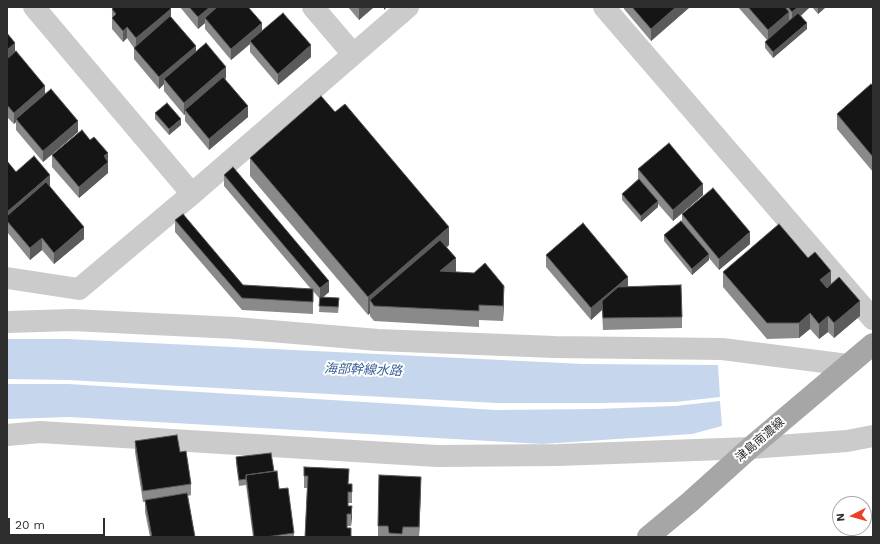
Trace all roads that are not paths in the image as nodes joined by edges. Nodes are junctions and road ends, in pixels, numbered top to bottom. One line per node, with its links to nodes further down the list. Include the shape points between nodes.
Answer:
1 (34, 7): 6 (street)
2 (313, 7): 5 (street)
3 (408, 7): 5 (street)
4 (604, 7): 9 (street)
5 (353, 54): 6 (street)
6 (192, 194): 8 (street)
7 (7, 278): 8 (street)
8 (79, 289): 10 (street)
9 (873, 319)
10 (72, 320): 11 (street); 13 (street, via 235,328 386,340 554,347 722,349)
11 (7, 322)
12 (873, 344): 13 (main road, 津島南濃線)
13 (848, 365): 16 (main road, 津島南濃線)
14 (7, 435): 16 (street, via 40,432 437,456)
15 (873, 436): 16 (street, via 847,441)
16 (750, 448): 17 (main road, 津島南濃線)
17 (648, 537)

